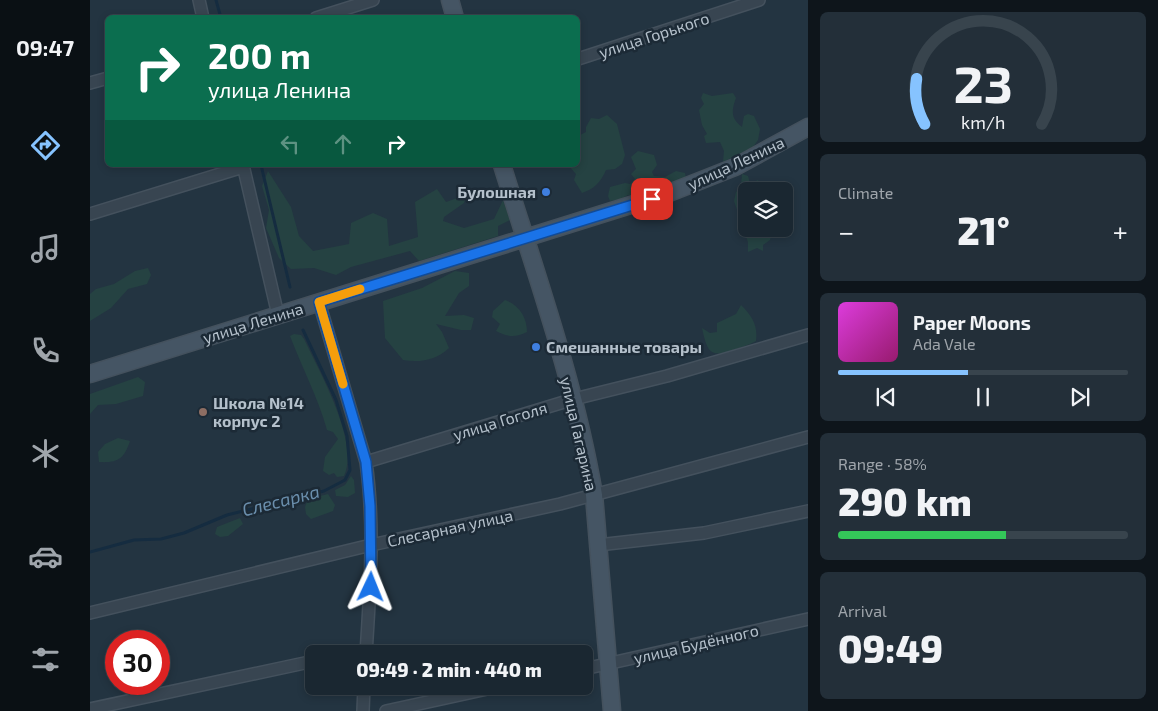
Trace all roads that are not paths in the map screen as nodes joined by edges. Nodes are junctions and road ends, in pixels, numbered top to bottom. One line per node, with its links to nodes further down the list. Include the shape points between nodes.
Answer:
1 (199, 0): 5 (street)
2 (373, 0): 6 (street)
3 (450, 0): 7 (main road)
4 (759, 0): 8 (street, улица Горького)
5 (202, 15)
6 (326, 15)
7 (454, 15)
8 (580, 58)
9 (105, 79): 10 (street)
10 (90, 83)
11 (808, 127): 16 (main road, улица Ленина, via 755,157 689,186)
12 (240, 167): 15 (street)
13 (243, 167): 18 (street)
14 (503, 167): 16 (main road, улица Гагарина)
15 (90, 214)
16 (525, 238): 17 (main road, улица Ленина); 21 (main road, улица Гагарина)
17 (319, 302): 18 (main road, улица Ленина); 23 (street)
18 (278, 315): 20 (main road, улица Ленина)
19 (808, 335): 21 (street, улица Гоголя)
20 (90, 374)
21 (574, 399): 23 (street, улица Гоголя); 24 (main road, улица Гагарина)
22 (808, 437): 24 (street, Слесарная улица)
23 (366, 462): 26 (street)
24 (594, 495): 26 (street, Слесарная улица); 27 (main road, улица Гагарина)
25 (808, 511): 27 (street, via 704,533)
26 (371, 545): 28 (street, Слесарная улица); 30 (street)
27 (598, 545): 32 (main road, улица Гагарина)
28 (90, 613)
29 (808, 619): 32 (street, улица Будённого)
30 (367, 645)
31 (305, 663): 36 (street)
32 (608, 664): 33 (street, улица Будённого); 39 (main road, улица Гагарина)
33 (593, 667)
34 (364, 695): 37 (street)
35 (460, 695): 38 (street)
36 (90, 709)
37 (363, 711)
38 (386, 711)
39 (612, 711)

